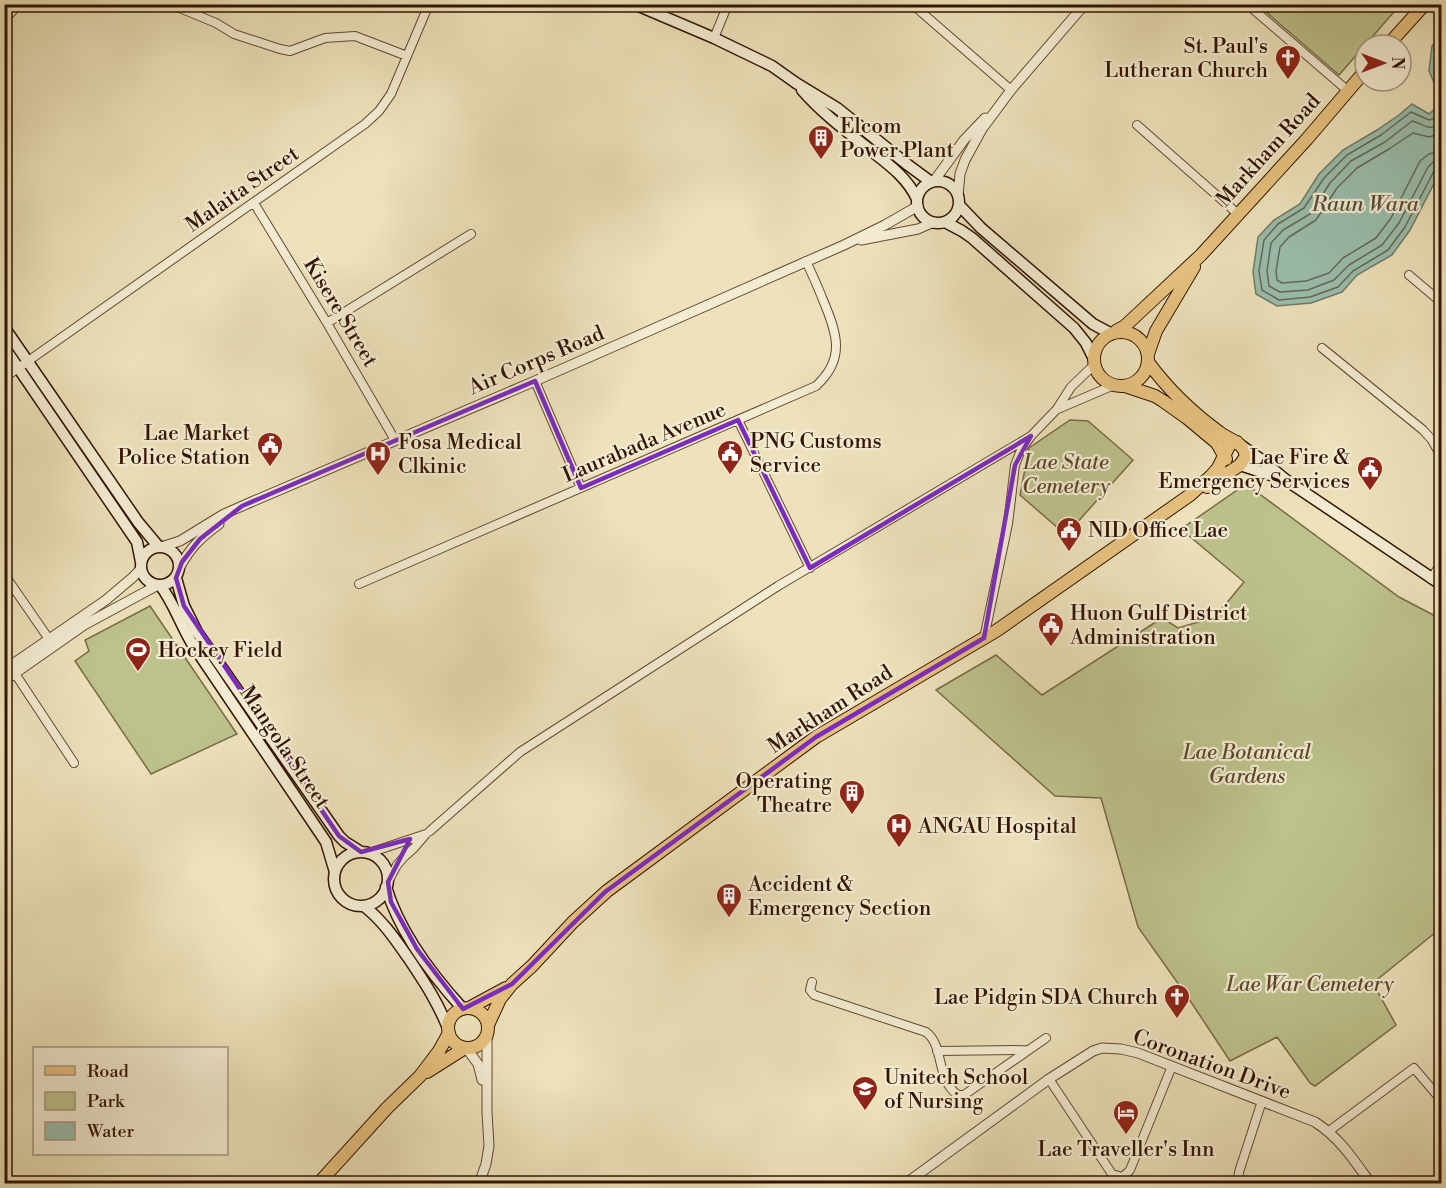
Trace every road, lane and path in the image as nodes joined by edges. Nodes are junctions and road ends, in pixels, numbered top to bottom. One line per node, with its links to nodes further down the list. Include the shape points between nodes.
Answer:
1 (19, 4): 10 (street)
2 (170, 4): 13 (street, via 280,50 290,51 325,38 355,36)
3 (429, 4): 13 (street, Malaita Street)
4 (634, 4): 12 (main road)
5 (728, 4): 12 (street)
6 (912, 4): 16 (street)
7 (1085, 4): 16 (street)
8 (1247, 4): 17 (street)
9 (1425, 4): 11 (main road)
10 (4, 20)
11 (1399, 33)
12 (714, 38): 14 (main road, via 772,66)
13 (407, 57): 22 (street, Malaita Street, via 379,111)
14 (796, 83): 20 (main road, via 837,108); 23 (main road, via 903,177)
15 (1353, 84): 17 (main road, Markham Road)
16 (1011, 90): 18 (street)
17 (1347, 90): 24 (main road, Markham Road)
18 (996, 109): 20 (street, via 971,131); 21 (street, via 965,160)
19 (1137, 125): 24 (street)
20 (933, 181): 21 (main road, via 953,186); 23 (main road, via 923,187)
21 (959, 200): 25 (main road, via 955,215); 34 (main road, via 981,228 1089,321)
22 (254, 203): 32 (street, Kisere Street); 39 (street, Malaita Street)
23 (917, 203): 25 (main road, via 927,219); 27 (street, Air Corps Road, via 885,225)
24 (1238, 214): 28 (main road, Markham Road)
25 (940, 222): 27 (street, Air Corps Road); 38 (main road, via 972,238 1074,327)
26 (471, 234): 32 (street)
27 (844, 244): 29 (street, Air Corps Road)
28 (1201, 255): 34 (main road, Markham Road, via 1125,326); 37 (main road, Markham Road, via 1156,331)
29 (807, 261): 41 (street, Air Corps Road); 44 (street, Laurabada Avenue, via 836,335 836,352 829,370 816,387)
30 (1409, 275): 31 (street)
31 (1442, 303)
32 (327, 323): 46 (street, Kisere Street)
33 (4, 327): 39 (main road)
34 (1113, 332): 37 (main road, via 1125,331 1140,339); 38 (main road, via 1097,345)
35 (4, 347): 39 (main road)
36 (1322, 348): 49 (street, via 1423,430)
37 (1148, 358): 42 (main road, via 1141,378); 47 (main road, via 1186,404 1221,434)
38 (1094, 362): 42 (main road, via 1101,378); 43 (street)
39 (23, 365): 40 (street, Malaita Street); 55 (main road, via 138,522); 57 (main road, via 137,542)
40 (4, 378)
41 (535, 381): 46 (street, Air Corps Road); 52 (street)
42 (1119, 386): 43 (street); 48 (main road, via 1163,401 1217,443)
43 (1057, 409): 45 (street)
44 (738, 420): 52 (street, Laurabada Avenue); 58 (street)
45 (1031, 436): 58 (street); 64 (street, via 1015,465 1008,524)
46 (395, 440): 54 (street, Air Corps Road)
47 (1240, 444): 48 (main road, Markham Road, via 1232,443); 50 (main road, via 1246,453); 51 (main road)
48 (1224, 455): 50 (main road); 53 (main road, Markham Road, via 1211,476)
49 (1442, 458)
50 (1240, 465): 51 (main road); 53 (main road, Markham Road)
51 (1286, 480): 61 (main road)
52 (581, 488): 62 (street, Laurabada Avenue)
53 (1190, 495): 64 (main road, Markham Road)
54 (242, 506): 55 (street, Air Corps Road, via 180,541); 59 (street, Air Corps Road, via 192,547)
55 (161, 546): 57 (main road, via 147,551); 59 (main road, via 174,552 179,561)
56 (1442, 562): 61 (street)
57 (141, 565): 63 (main road, via 145,578); 65 (street, via 132,578)
58 (810, 568): 69 (street, via 520,752)
59 (178, 572): 63 (main road, via 166,585); 70 (main road, Mangola Street, via 184,606 197,632 339,836)
60 (4, 574): 65 (street)
61 (1436, 582)
62 (359, 584)
63 (159, 585): 65 (street); 71 (main road, Mangola Street, via 193,645 326,842)
64 (984, 638): 75 (main road, Markham Road, via 807,743 607,891)
65 (51, 643): 66 (street)
66 (10, 670): 67 (street); 68 (street)
67 (4, 681)
68 (74, 763)
69 (429, 831)
70 (365, 852): 71 (main road, via 342,860); 72 (main road, via 381,861); 72 (street, via 426,834 397,865)
71 (335, 872): 73 (main road, via 334,882 340,896)
72 (387, 885): 73 (main road, via 378,900); 76 (main road, via 393,909 406,932 438,978)
73 (364, 906): 77 (main road, via 394,937 432,993)
74 (812, 982): 82 (street, via 810,990 814,995 926,1032 933,1036)
75 (512, 984): 76 (main road, Markham Road); 78 (main road, Markham Road, via 500,999)
76 (466, 1008): 77 (main road, via 454,1014); 78 (main road, via 484,1015)
77 (448, 1030): 80 (main road, via 454,1043); 84 (main road, via 439,1051)
78 (488, 1030): 80 (main road, via 479,1046); 88 (street)
79 (1046, 1038): 81 (street)
80 (466, 1049): 84 (main road); 88 (street, via 480,1068)
81 (1029, 1050): 82 (street); 82 (street, via 964,1095 951,1090 945,1080)
82 (938, 1051)
83 (1172, 1066): 85 (street, Coronation Drive, via 1121,1049 1102,1048); 85 (street, via 1130,1170 1122,1177 1112,1174); 86 (street, Coronation Drive)
84 (420, 1076): 90 (main road)
85 (1049, 1079): 92 (street, Coronation Drive)
86 (1262, 1101): 89 (street, Coronation Drive); 93 (street, via 1239,1172)
87 (1442, 1101): 89 (street, via 1414,1068)
88 (487, 1112): 91 (street, via 488,1157)
89 (1329, 1131): 94 (street)
90 (318, 1184)
91 (479, 1184)
92 (905, 1184)
93 (1239, 1184)
94 (1371, 1184)

